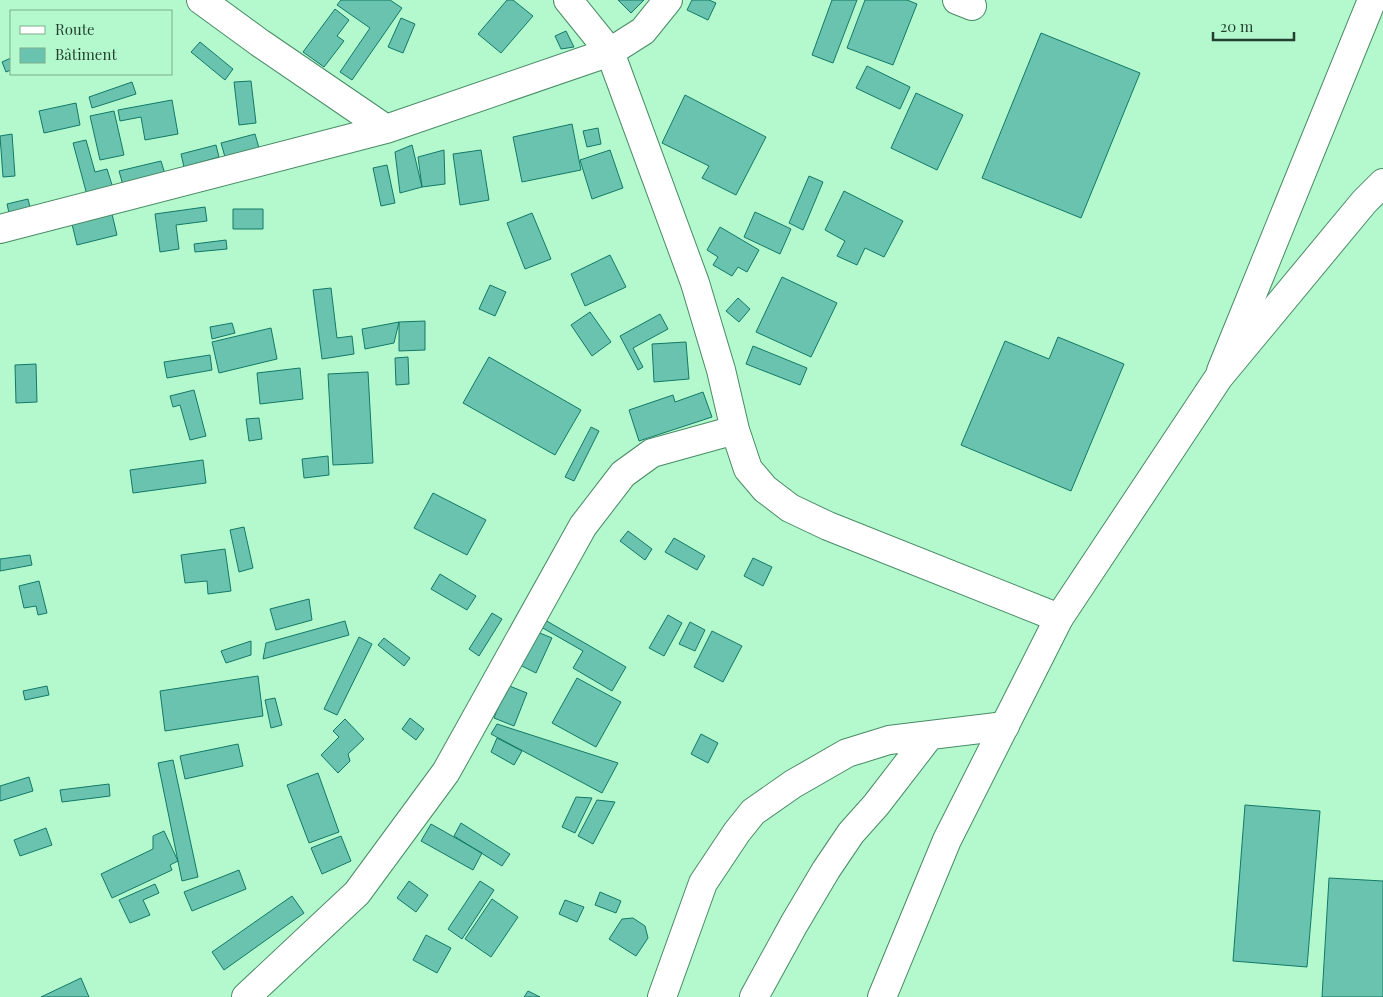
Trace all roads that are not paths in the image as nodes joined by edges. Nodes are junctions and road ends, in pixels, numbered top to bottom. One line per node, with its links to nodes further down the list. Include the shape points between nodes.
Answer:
1 (201, 0): 6 (main road)
2 (568, 0): 5 (main road)
3 (668, 0): 5 (main road, via 643,31)
4 (1372, 0): 9 (main road)
5 (610, 52): 6 (main road); 10 (main road, via 695,283 721,370)
6 (386, 128): 8 (main road)
7 (1383, 183): 9 (main road)
8 (0, 229)
9 (1219, 377): 11 (main road)
10 (734, 430): 11 (main road, via 748,469 765,489 790,508); 14 (main road, via 652,453 623,474 583,526 446,772 356,893)
11 (1058, 618): 12 (main road)
12 (1004, 726): 13 (main road); 17 (main road, via 946,840)
13 (930, 735): 15 (main road, via 889,740 848,753 793,784 754,812 703,883); 16 (main road, via 851,833 826,870)
14 (246, 997)
15 (662, 997)
16 (754, 997)
17 (882, 997)

